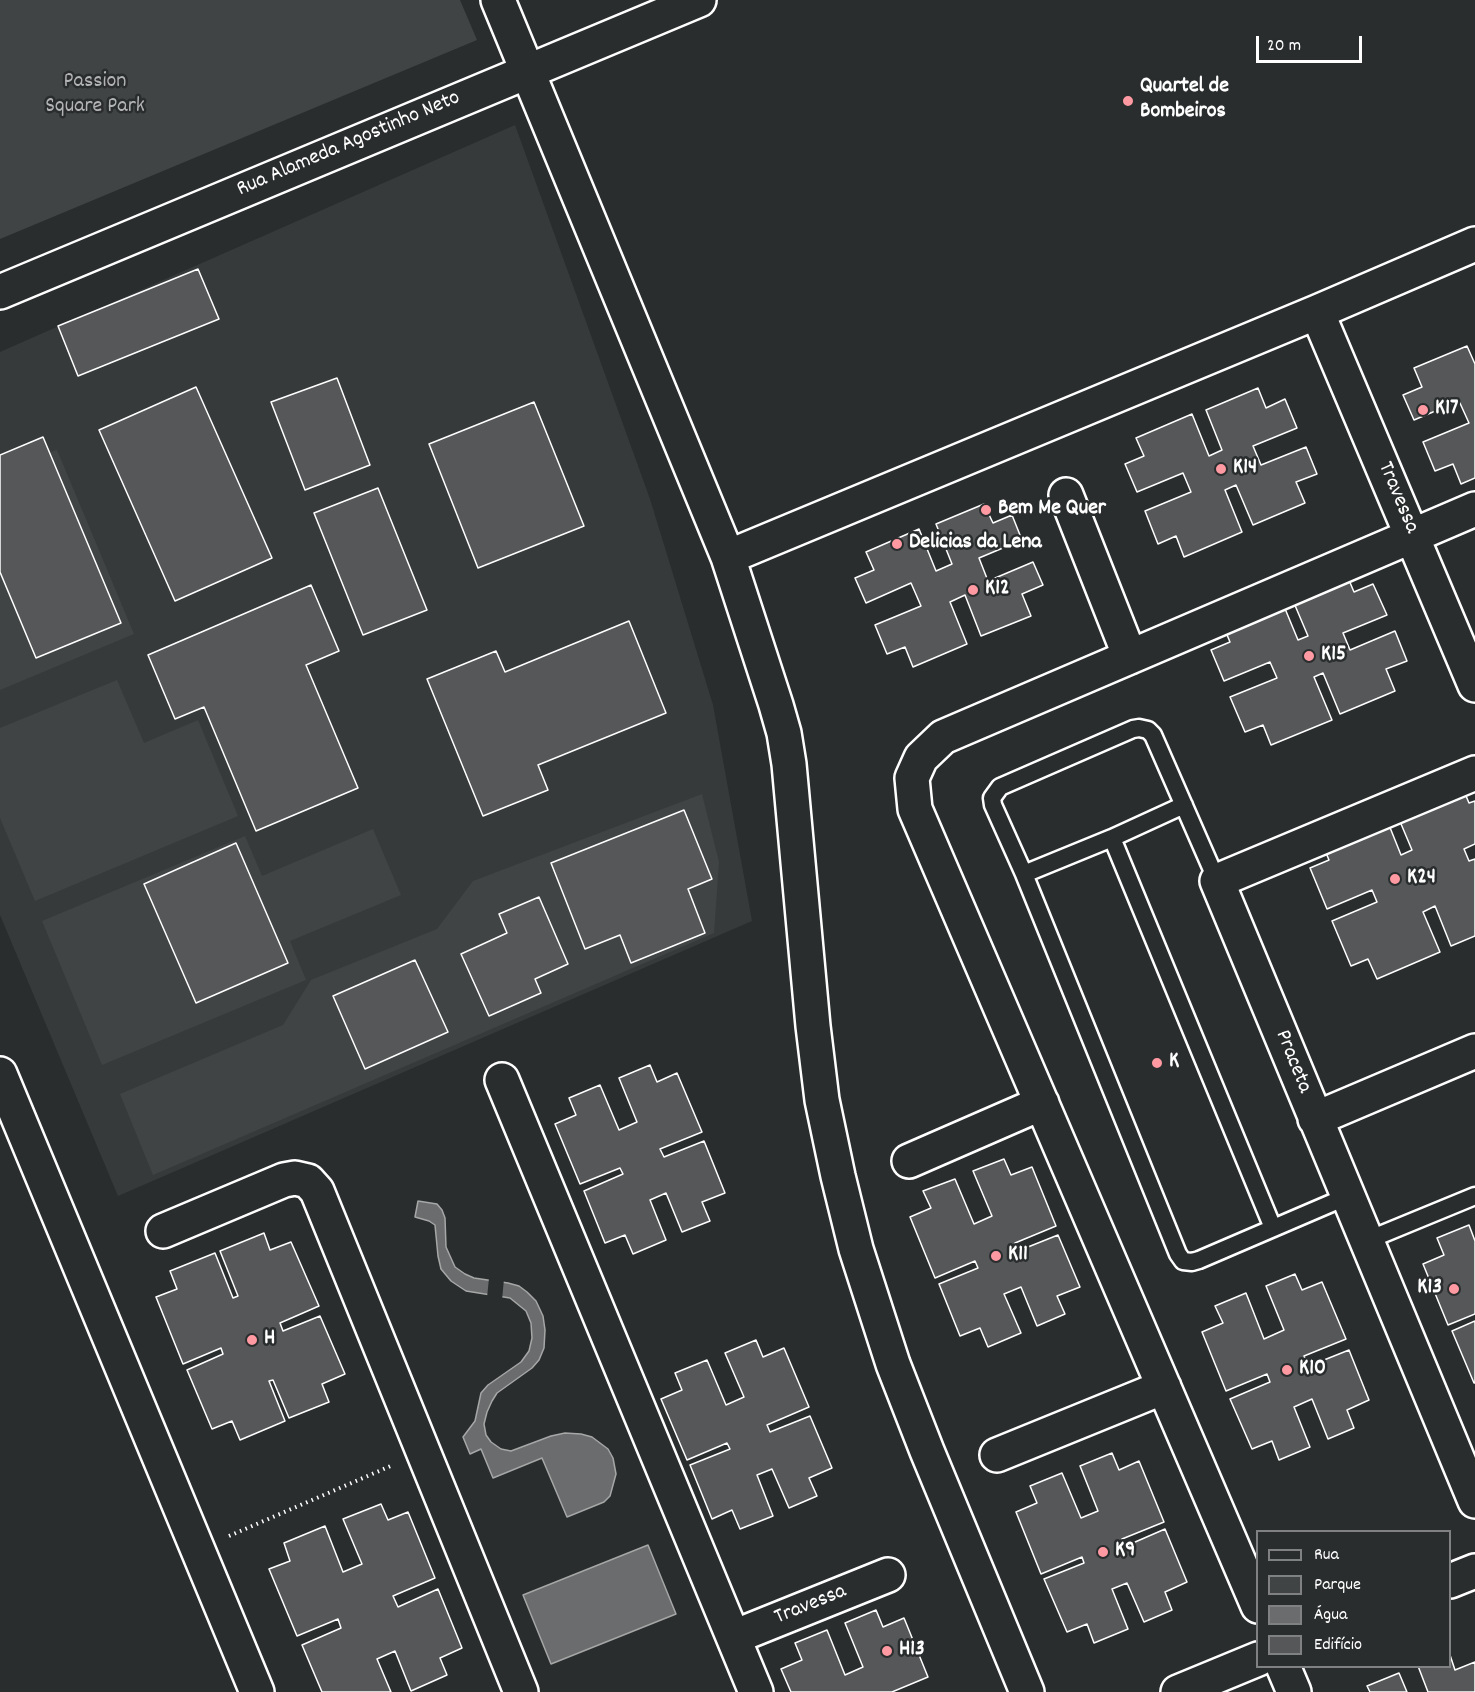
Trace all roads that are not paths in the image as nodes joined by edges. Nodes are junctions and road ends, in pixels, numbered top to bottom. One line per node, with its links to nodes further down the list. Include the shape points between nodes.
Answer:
1 (498, 0): 3 (street)
2 (699, 0): 3 (street, Rua Alameda Agostinho Neto)
3 (527, 71): 5 (street, Rua Alameda Agostinho Neto); 10 (street)
4 (1475, 244): 6 (street)
5 (0, 292)
6 (1317, 312): 9 (street, Travessa); 10 (street)
7 (1066, 495): 11 (street)
8 (1475, 509): 9 (street)
9 (1413, 535): 11 (street); 12 (street, Travessa)
10 (728, 557): 42 (street, via 784,733 822,1100 856,1249 893,1364)
11 (1130, 657): 21 (street, via 943,737 921,758 912,778 915,808)
12 (1475, 685)
13 (1475, 773): 17 (street)
14 (1184, 805): 15 (lane); 16 (lane, via 1153,735 1148,730 1133,729 995,792 993,805); 17 (lane)
15 (1112, 838): 16 (lane); 26 (lane)
16 (1024, 874): 26 (lane, via 1178,1254 1183,1261 1192,1262)
17 (1217, 881): 22 (street, Praceta)
18 (1475, 1051): 22 (street)
19 (0, 1074): 39 (street)
20 (502, 1080): 36 (street)
21 (1042, 1103): 23 (street); 29 (street)
22 (1315, 1119): 24 (street, Praceta)
23 (909, 1161)
24 (1348, 1196): 26 (lane); 28 (street, Praceta)
25 (1475, 1196): 28 (lane)
26 (1273, 1228)
27 (164, 1231): 40 (street, via 284,1180 308,1181 317,1191)
28 (1368, 1240): 31 (street, Praceta)
29 (1164, 1387): 30 (street); 35 (street)
30 (997, 1455)
31 (1475, 1501)
32 (1475, 1570): 34 (street)
33 (888, 1575): 36 (street, Travessa)
34 (1451, 1580)
35 (1256, 1604)
36 (734, 1637): 41 (street)
37 (1256, 1659): 43 (street)
38 (1284, 1668): 44 (street)
39 (257, 1692)
40 (521, 1692)
41 (756, 1692)
42 (1027, 1692)
43 (1178, 1692)
44 (1294, 1692)

